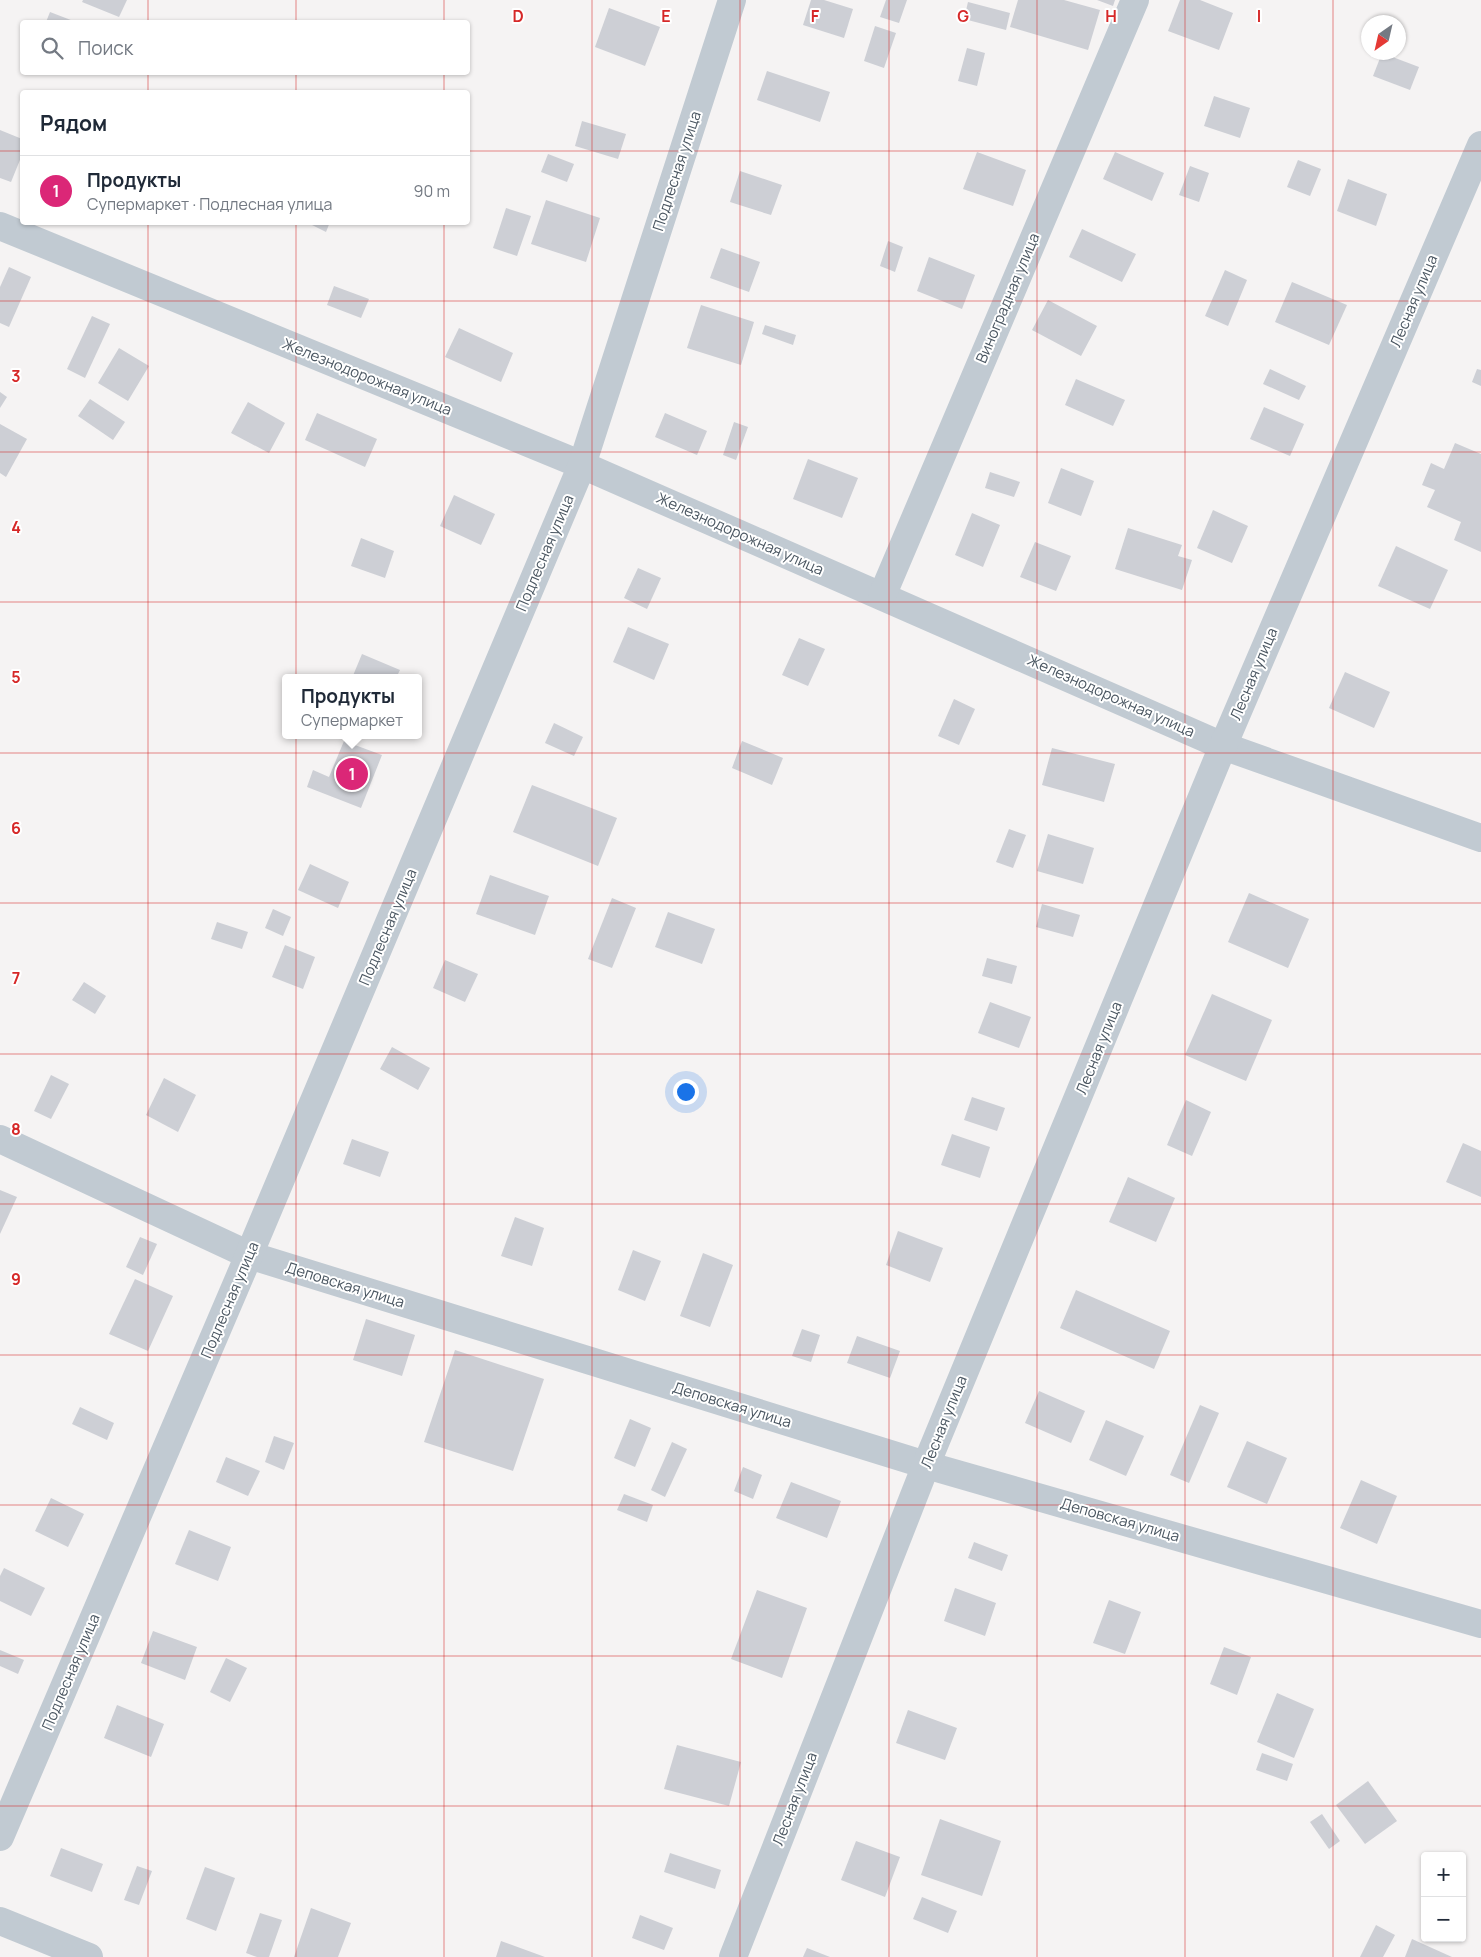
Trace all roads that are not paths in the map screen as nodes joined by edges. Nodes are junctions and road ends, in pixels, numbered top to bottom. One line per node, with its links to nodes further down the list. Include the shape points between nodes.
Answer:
1 (732, 0): 5 (street, Подлесная улица)
2 (1135, 0): 6 (street, Виноградная улица)
3 (1481, 145): 7 (street, Лесная улица)
4 (0, 226): 5 (street, Железнодорожная улица)
5 (582, 465): 6 (street, Железнодорожная улица); 10 (street, Подлесная улица)
6 (882, 596): 7 (street, Железнодорожная улица)
7 (1223, 746): 8 (street, Железнодорожная улица); 11 (street, Лесная улица)
8 (1481, 838)
9 (0, 1139): 10 (street, Деповская улица)
10 (249, 1256): 11 (street, Деповская улица); 13 (street, Подлесная улица)
11 (926, 1465): 12 (street, Деповская улица); 16 (street, Лесная улица)
12 (1481, 1624)
13 (0, 1837)
14 (0, 1921): 15 (street)
15 (90, 1957)
16 (733, 1957)

